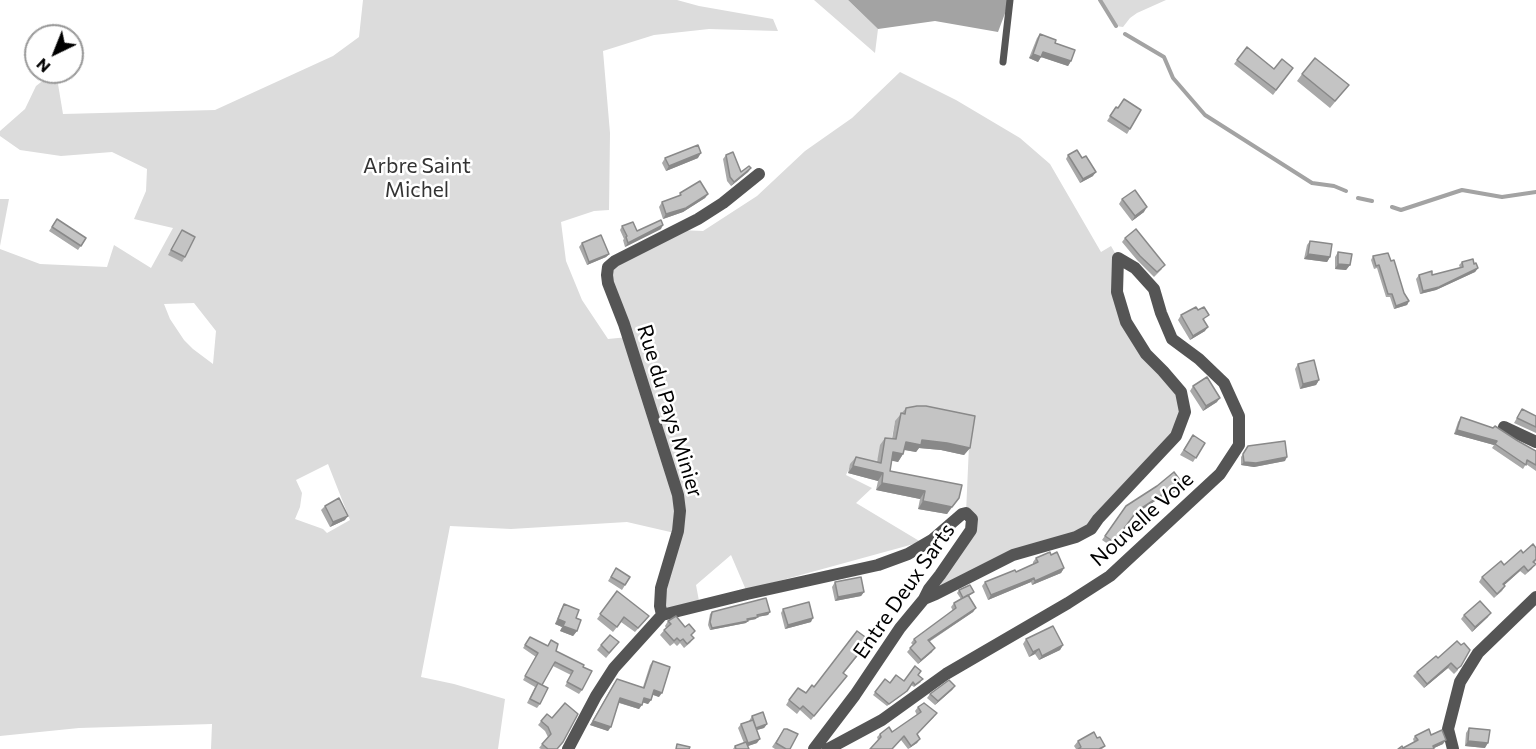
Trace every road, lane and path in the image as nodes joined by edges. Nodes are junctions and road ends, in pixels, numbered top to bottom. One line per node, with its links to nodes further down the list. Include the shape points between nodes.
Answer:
1 (1010, 0): 2 (lane)
2 (1003, 62)
3 (759, 174): 8 (street, Rue du Pays Minier, via 698,219 608,267 608,283 678,495 678,531 661,588)
4 (1504, 428): 5 (street)
5 (1536, 442)
6 (1536, 597): 12 (street, via 1478,653 1460,681 1448,729)
7 (924, 599): 8 (street, Entre Deux Sarts, via 971,530 972,519 966,513 908,555); 10 (street, Entre Deux Sarts); 11 (street, Nouvelle Voie, via 1013,555 1091,529 1176,436 1185,412 1181,393 1146,354 1126,322 1117,292 1118,258 1135,268 1155,289 1172,339 1224,382 1239,416 1239,445 1220,474 1110,576 946,674 882,720)
8 (662, 615): 9 (street, via 614,668)
9 (568, 749)
10 (813, 749)
11 (828, 749)
12 (1453, 749)

